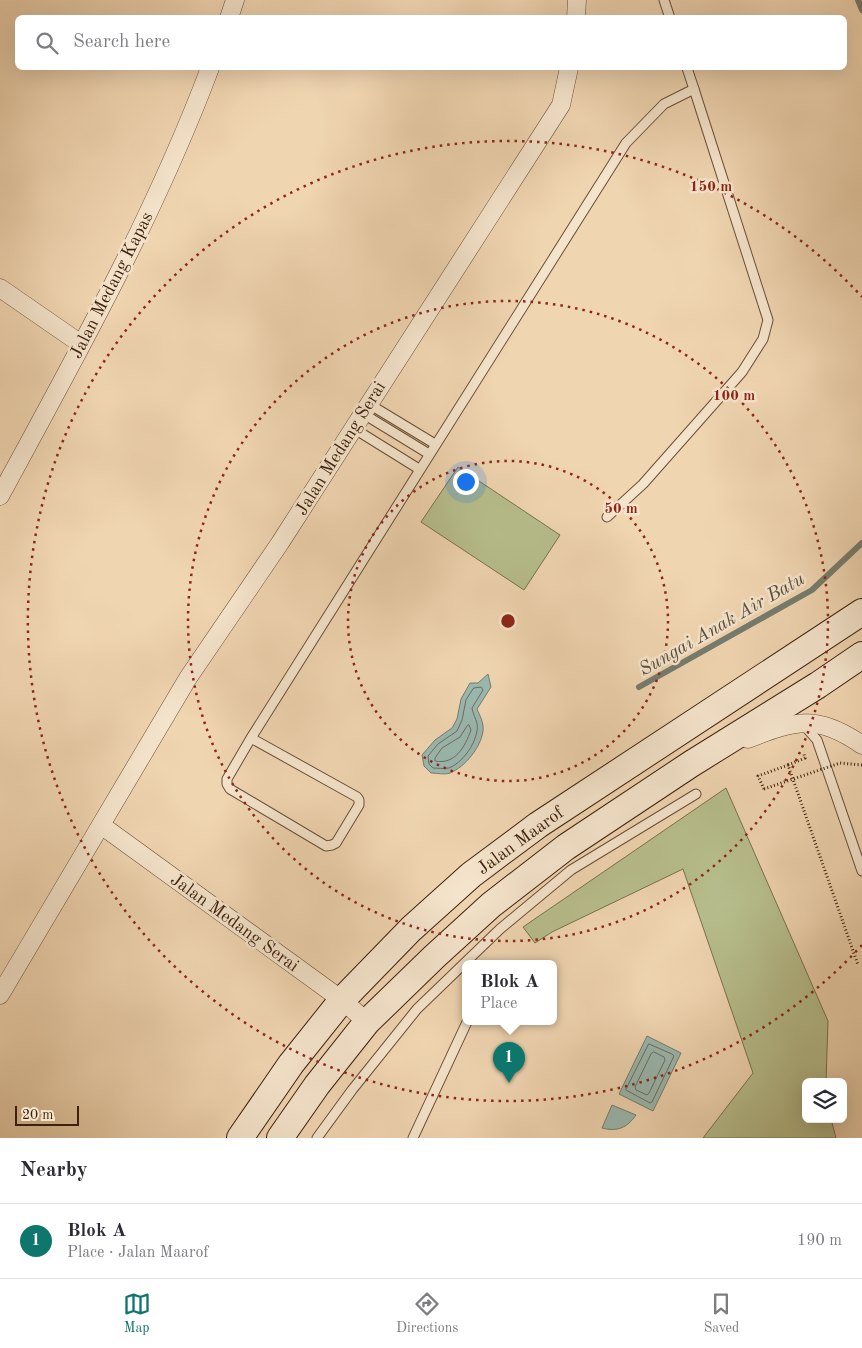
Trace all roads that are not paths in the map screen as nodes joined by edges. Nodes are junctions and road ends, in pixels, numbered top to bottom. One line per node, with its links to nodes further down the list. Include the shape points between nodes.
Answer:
1 (235, 0): 4 (street)
2 (577, 0): 5 (street)
3 (664, 0): 6 (lane)
4 (230, 15)
5 (576, 15)
6 (669, 15)
7 (209, 70): 12 (street, Jalan Medang Kapas, via 157,196 127,260)
8 (569, 70): 13 (street, Jalan Medang Serai, via 561,105)
9 (688, 70): 10 (lane)
10 (694, 89): 14 (lane, via 664,104 626,143); 18 (lane, via 768,320 763,338 742,372 643,484)
11 (0, 288): 12 (street)
12 (81, 344): 17 (street, Jalan Medang Kapas)
13 (361, 415): 14 (lane); 15 (lane); 16 (lane); 26 (street, Jalan Medang Serai, via 280,543 188,678)
14 (435, 444): 15 (lane)
15 (429, 454): 16 (lane)
16 (419, 468): 22 (lane)
17 (0, 496)
18 (607, 517)
19 (862, 612): 31 (main road, Jalan Maarof, via 538,825 471,875 411,929)
20 (862, 655): 24 (main road, Jalan Maarof)
21 (802, 723): 23 (street, via 824,725); 24 (street, via 779,726); 27 (lane, via 817,740)
22 (251, 738): 22 (lane, via 357,797 359,805 336,843 326,846 230,789 227,779)
23 (862, 745)
24 (691, 764): 32 (main road, Jalan Maarof, via 566,847 491,905)
25 (696, 794): 28 (lane, via 571,870)
26 (100, 825): 30 (street, Jalan Medang Serai); 31 (street, Jalan Medang Serai)
27 (862, 870)
28 (468, 960)
29 (462, 966): 36 (lane, via 418,1009)
30 (0, 995)
31 (342, 1000): 32 (street, Jalan Medang Serai); 34 (main road, Jalan Maarof, via 291,1064)
32 (367, 1022): 35 (main road, Jalan Maarof)
33 (466, 1025): 37 (lane)
34 (240, 1138)
35 (280, 1138)
36 (317, 1138)
37 (413, 1138)

